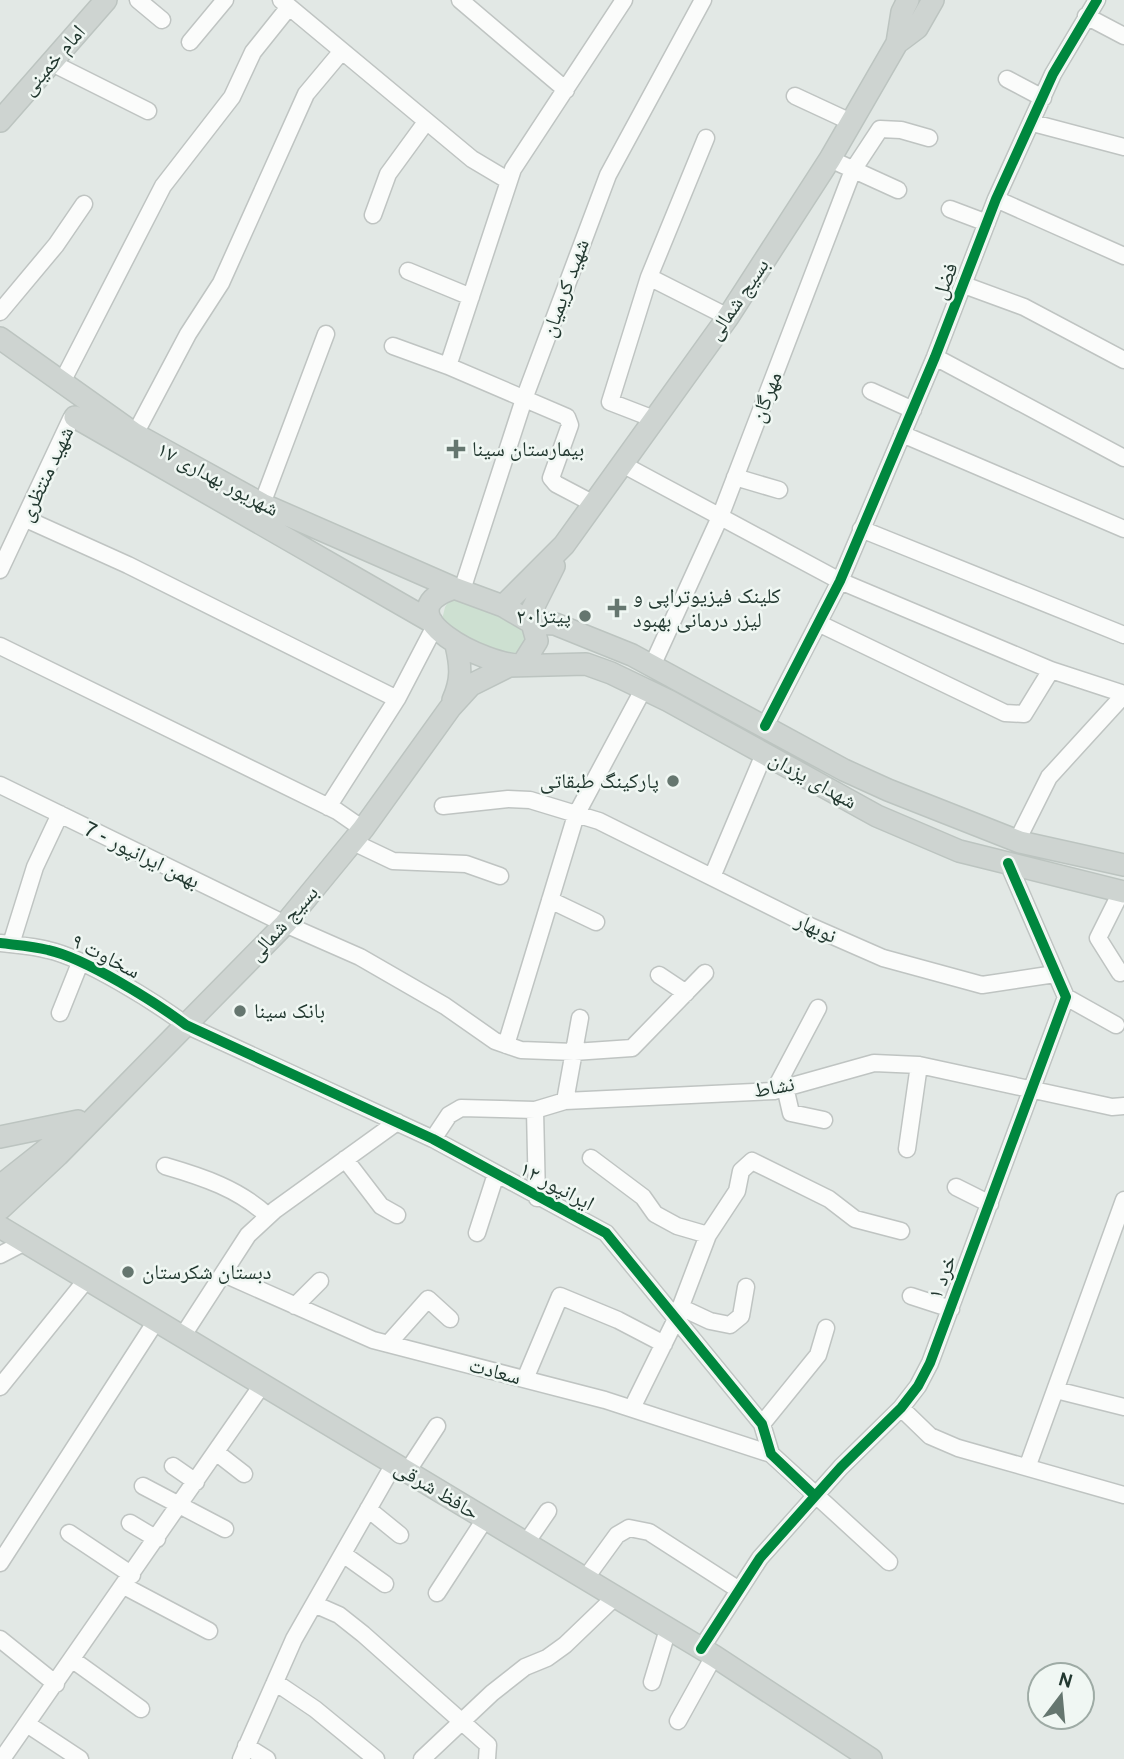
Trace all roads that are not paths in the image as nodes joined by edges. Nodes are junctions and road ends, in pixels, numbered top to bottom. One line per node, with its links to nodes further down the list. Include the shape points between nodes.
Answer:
1 (106, 0): 17 (main road, امام خمینی)
2 (138, 0): 12 (street)
3 (225, 0): 14 (street)
4 (460, 0): 19 (street)
5 (624, 0): 19 (street)
6 (703, 0): 54 (street, شهید کریمیان, via 608,175)
7 (908, 0): 15 (main road, بسیج شمالی)
8 (933, 0): 15 (main road, بسیج شمالی, via 918,28)
9 (1097, 0): 11 (street, فضل)
10 (285, 3): 16 (street); 52 (street, via 253,52 232,97 163,186)
11 (1086, 16): 13 (street); 21 (street, فضل)
12 (162, 20)
13 (1124, 36)
14 (190, 42)
15 (897, 43): 25 (main road, بسیج شمالی)
16 (342, 51): 24 (street); 59 (street, via 306,94 222,284 188,334)
17 (50, 62): 22 (street); 23 (main road, امام خمینی)
18 (1007, 79): 21 (street)
19 (566, 89): 32 (street)
20 (795, 96): 25 (street)
21 (1043, 98): 26 (street, فضل)
22 (148, 111)
23 (0, 121)
24 (426, 122): 32 (street, via 472,159); 37 (street, via 388,174)
25 (851, 122): 30 (main road, بسیج شمالی)
26 (1033, 123): 29 (street); 34 (street, فضل)
27 (706, 138): 41 (street)
28 (929, 138): 31 (street, مهرگان, via 880,129)
29 (1124, 147)
30 (830, 159): 31 (street); 45 (main road, بسیج شمالی)
31 (853, 170): 33 (street); 62 (street, مهرگان)
32 (509, 181): 43 (street)
33 (898, 190)
34 (996, 199): 38 (street, فضل); 39 (street)
35 (84, 204): 44 (street)
36 (950, 209): 38 (street)
37 (373, 215)
38 (987, 223): 42 (street, فضل)
39 (1124, 256)
40 (408, 271): 43 (street)
41 (649, 278): 45 (street); 57 (street, via 610,402)
42 (964, 285): 49 (street, فضل); 50 (street, via 1024,307)
43 (471, 297): 51 (street)
44 (0, 312)
45 (728, 317): 57 (main road, بسیج شمالی)
46 (326, 334): 64 (street)
47 (0, 338): 52 (main road, ۱۷ شهریور بهداری)
48 (393, 346): 51 (street)
49 (935, 357): 55 (street, فضل); 60 (street)
50 (1124, 360)
51 (448, 366): 54 (street)
52 (61, 384): 59 (main road, ۱۷ شهریور بهداری)
53 (871, 391): 55 (street)
54 (524, 399): 65 (street, via 567,417 570,425 551,478); 74 (street, شهید کریمیان)
55 (913, 410): 58 (street, فضل)
56 (75, 417): 67 (street, شهید منتظری); 75 (main road)
57 (654, 419): 61 (main road, بسیج شمالی)
58 (902, 434): 68 (street, فضل); 69 (street)
59 (135, 435): 64 (main road, ۱۷ شهریور بهداری)
60 (1124, 458)
61 (622, 464): 65 (main road, بسیج شمالی); 66 (street)
62 (735, 477): 63 (street); 66 (street, مهرگان)
63 (779, 490)
64 (262, 504): 72 (main road, ۱۷ شهریور بهداری)
65 (593, 504): 70 (main road, بسیج شمالی)
66 (720, 517): 73 (street); 84 (street, مهرگان)
67 (26, 519): 71 (street, شهید منتظری); 88 (street)
68 (861, 529): 73 (street, فضل); 80 (street)
69 (1124, 529)
70 (564, 545): 76 (main road, بسیج شمالی); 77 (main road, بسیج شمالی)
71 (0, 570)
72 (419, 571): 74 (main road, ۱۷ شهریور بهداری); 75 (main road, via 422,595 416,601)
73 (840, 580): 78 (street, فضل); 85 (street)
74 (458, 589): 76 (main road, ۱۷ شهریور بهداری); 79 (main road, via 441,592 431,604)
75 (398, 604): 79 (main road)
76 (503, 606): 77 (main road, شهدای یزدان)
77 (530, 620): 83 (main road, بسیج شمالی, via 537,641 532,653 522,665); 84 (main road, شهدای یزدان, via 576,631)
78 (818, 623): 85 (street, via 1005,713 1024,714); 90 (street, فضل)
79 (433, 625): 81 (main road); 88 (street)
80 (1124, 635)
81 (456, 645): 83 (main road); 89 (main road, بسیج شمالی, via 460,684)
82 (0, 646): 97 (street)
83 (509, 666): 86 (main road, شهدای یزدان, via 586,664); 89 (main road, بسیج شمالی, via 471,685)
84 (652, 666): 90 (main road, شهدای یزدان)
85 (1051, 670): 87 (street)
86 (644, 688): 91 (main road, شهدای یزدان); 99 (street)
87 (1124, 695): 102 (street, via 1049,777)
88 (397, 699): 97 (street)
89 (450, 708): 101 (main road, بسیج شمالی)
90 (765, 726): 92 (main road, شهدای یزدان)
91 (764, 754): 94 (main road, شهدای یزدان); 106 (street)
92 (844, 770): 94 (main road, via 845,780); 95 (main road, شهدای یزدان)
93 (0, 785): 98 (street, بهمن ایرانپور - 7)
94 (828, 789): 100 (main road, شهدای یزدان)
95 (888, 790): 100 (main road, via 875,799); 102 (main road, شهدای یزدان)
96 (443, 806): 99 (street, نوبهار, via 530,800)
97 (328, 807): 101 (street)
98 (60, 814): 110 (street, بهمن ایرانپور - 7); 111 (street)
99 (576, 815): 106 (street, نوبهار, via 599,821); 108 (street)
100 (877, 816): 103 (main road, شهدای یزدان, via 959,850)
101 (358, 836): 105 (street, via 393,861 466,864); 110 (main road, بسیج شمالی)
102 (1017, 841): 104 (main road, شهدای یزدان)
103 (1008, 863): 107 (main road, شهدای یزدان); 115 (street)
104 (1124, 865)
105 (500, 876)
106 (712, 877): 115 (street, نوبهار, via 883,958 982,985)
107 (1122, 892): 114 (street, via 1098,938)
108 (550, 900): 109 (street); 124 (street)
109 (596, 922)
110 (285, 924): 122 (main road, بسیج شمالی); 124 (street, بهمن ایرانپور - 7, via 360,957)
111 (6, 943): 112 (street, سخاوت ۹, via 50,950)
112 (80, 963): 120 (street); 122 (street, سخاوت ۹, via 156,1003)
113 (705, 973): 117 (street)
114 (1120, 973)
115 (1055, 974): 118 (street)
116 (660, 975): 117 (street)
117 (686, 993): 125 (street, via 632,1048)
118 (1066, 998): 123 (street); 128 (street, خرد ۱)
119 (818, 1008): 127 (street)
120 (60, 1013)
121 (580, 1018): 125 (street)
122 (186, 1025): 132 (main road, بسیج شمالی); 134 (street, ایرانپور ۱۲)
123 (1116, 1025)
124 (506, 1045): 125 (street, via 520,1050)
125 (574, 1052): 129 (street)
126 (919, 1065): 127 (street, نشاط, via 874,1063); 128 (street, نشاط); 137 (street)
127 (779, 1089): 129 (street, نشاط); 133 (street, via 791,1113)
128 (1034, 1092): 130 (street, نشاط); 146 (street, خرد ۱)
129 (565, 1101): 131 (street, نشاط)
130 (1124, 1106)
131 (535, 1110): 136 (street, نشاط, via 461,1108 449,1115); 144 (street)
132 (93, 1117): 135 (main road); 142 (main road, بسیج شمالی, via 45,1148); 147 (main road, بسیج شمالی)
133 (824, 1120)
134 (397, 1122): 136 (street, ایرانپور ۱۲); 139 (street)
135 (0, 1137)
136 (433, 1139): 141 (street, ایرانپور ۱۲)
137 (906, 1149)
138 (592, 1158): 153 (street, via 643,1197 656,1214)
139 (345, 1159): 148 (street, via 381,1206); 149 (street)
140 (165, 1166): 149 (street, via 239,1194)
141 (496, 1174): 144 (street, ایرانپور ۱۲); 152 (street)
142 (0, 1186)
143 (956, 1187): 146 (street)
144 (537, 1198): 163 (street, ایرانپور ۱۲, via 606,1233)
145 (1124, 1200): 173 (street)
146 (990, 1204): 162 (street, خرد ۱)
147 (0, 1209)
148 (397, 1215)
149 (268, 1216): 156 (street, via 248,1235)
150 (0, 1227): 154 (main road, حافظ شرقی)
151 (901, 1231): 153 (street, via 855,1219 829,1199 752,1161 741,1171 737,1191)
152 (477, 1233)
153 (708, 1236): 163 (street)
154 (25, 1242): 155 (street); 157 (main road, حافظ شرقی)
155 (0, 1255)
156 (223, 1275): 161 (street, سعادت); 167 (street)
157 (87, 1279): 165 (main road, حافظ شرقی); 172 (street)
158 (320, 1281): 161 (street)
159 (746, 1287): 163 (street, via 741,1316 730,1325)
160 (911, 1296): 162 (street)
161 (295, 1306): 168 (street, سعادت)
162 (951, 1309): 176 (street, خرد ۱, via 930,1363)
163 (678, 1313): 169 (street); 177 (street, ایرانپور ۱۲)
164 (450, 1319): 168 (street, via 428,1299)
165 (156, 1321): 167 (main road, حافظ شرقی); 201 (street)
166 (826, 1328): 177 (street, via 818,1355)
167 (182, 1337): 171 (main road, حافظ شرقی)
168 (388, 1343): 170 (street, سعادت)
169 (664, 1344): 170 (street, via 559,1296); 175 (street)
170 (524, 1379): 175 (street, سعادت)
171 (262, 1385): 179 (street); 183 (main road, حافظ شرقی)
172 (0, 1387)
173 (1056, 1390): 174 (street); 181 (street)
174 (1124, 1406)
175 (632, 1408): 180 (street, سعادت)
176 (901, 1408): 181 (street, via 930,1436 958,1448); 188 (street, خرد ۱)
177 (762, 1424): 180 (street, ایرانپور ۱۲)
178 (437, 1426): 183 (street)
179 (216, 1453): 184 (street); 185 (street)
180 (771, 1454): 188 (street, ایرانپور ۱۲)
181 (1028, 1465): 187 (street)
182 (173, 1466): 185 (street)
183 (401, 1468): 190 (street); 192 (main road, حافظ شرقی)
184 (244, 1474)
185 (196, 1482): 189 (street)
186 (143, 1486): 189 (street)
187 (1124, 1495)
188 (815, 1496): 200 (street, ایرانپور ۱۲); 205 (street, خرد ۱, via 760,1558)
189 (180, 1506): 194 (street); 197 (street)
190 (368, 1509): 196 (street); 199 (street)
191 (548, 1511): 198 (street)
192 (485, 1519): 198 (main road, حافظ شرقی); 206 (street)
193 (130, 1523): 197 (street)
194 (225, 1528)
195 (69, 1533): 203 (street)
196 (400, 1535)
197 (157, 1539): 203 (street)
198 (526, 1544): 202 (main road, حافظ شرقی)
199 (342, 1554): 204 (street); 208 (street)
200 (889, 1562)
201 (0, 1563)
202 (585, 1579): 205 (street, via 617,1535 629,1528 649,1532); 207 (main road, حافظ شرقی)
203 (128, 1581): 210 (street); 213 (street)
204 (385, 1584)
205 (739, 1590): 212 (street, خرد ۱)
206 (437, 1593)
207 (615, 1597): 209 (main road, حافظ شرقی); 218 (street, via 565,1645 525,1667)
208 (314, 1604): 214 (street); 218 (street, via 339,1615 363,1634)
209 (668, 1629): 212 (main road, حافظ شرقی); 215 (street)
210 (209, 1631)
211 (0, 1639): 216 (street)
212 (707, 1652): 219 (street, خرد ۱); 228 (main road, حافظ شرقی)
213 (73, 1660): 216 (street); 217 (street)
214 (275, 1682): 221 (street); 225 (street)
215 (652, 1682)
216 (56, 1684): 220 (street)
217 (141, 1709)
218 (461, 1721): 226 (street); 227 (street, via 488,1745)
219 (678, 1721)
220 (27, 1724): 222 (street); 223 (street)
221 (243, 1753): 224 (street)
222 (2, 1759)
223 (80, 1759)
224 (267, 1759)
225 (376, 1759)
226 (422, 1759)
227 (486, 1759)
228 (871, 1759)

